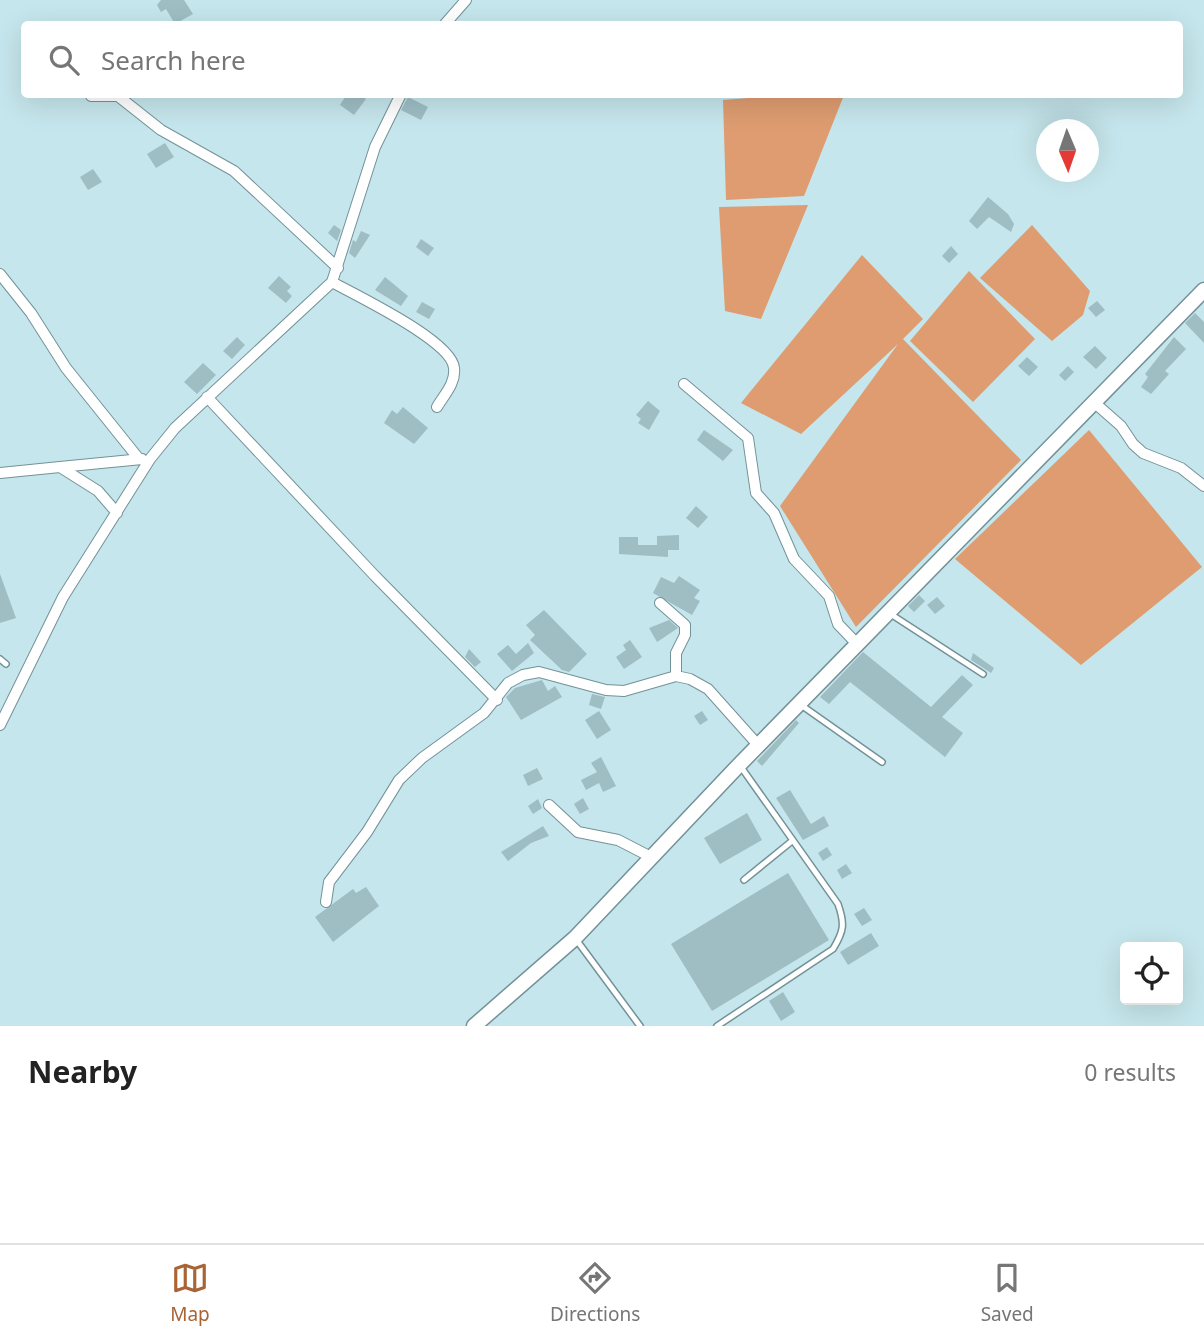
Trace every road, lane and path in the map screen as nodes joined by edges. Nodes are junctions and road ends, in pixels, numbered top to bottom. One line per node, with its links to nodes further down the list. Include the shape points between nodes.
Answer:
1 (466, 0): 2 (street)
2 (448, 21)
3 (121, 98): 5 (street, via 161,130 234,171)
4 (399, 98): 5 (street, via 375,147)
5 (338, 268): 7 (street)
6 (0, 274): 13 (street, via 32,313 66,368)
7 (332, 282): 10 (street); 12 (street, via 450,356 452,383)
8 (1204, 290): 11 (street)
9 (684, 384): 20 (street, via 748,438 756,493 774,513 794,559 829,596 838,624)
10 (207, 397): 13 (street); 25 (street)
11 (1096, 404): 16 (street, via 1143,453 1181,468); 19 (street)
12 (437, 407)
13 (144, 459): 14 (street); 17 (street)
14 (60, 467): 15 (street); 17 (street, via 98,491)
15 (0, 472)
16 (1204, 486)
17 (117, 513): 27 (street, via 46,627)
18 (660, 603): 24 (street, via 685,625 676,653)
19 (889, 613): 20 (street); 23 (lane)
20 (858, 645): 26 (street)
21 (0, 659): 22 (lane)
22 (6, 664)
23 (983, 674)
24 (676, 676): 25 (street, via 615,690 539,672 508,683); 28 (street, via 708,689)
25 (497, 700): 35 (street, via 399,780 329,882)
26 (800, 704): 28 (street); 29 (lane)
27 (0, 725)
28 (758, 745): 30 (street)
29 (882, 762)
30 (739, 765): 32 (lane); 33 (street)
31 (549, 805): 33 (street, via 578,832 618,840)
32 (792, 841): 34 (lane); 39 (lane, via 838,904 843,933 833,949)
33 (651, 857): 36 (street)
34 (744, 880)
35 (326, 902)
36 (575, 937): 37 (street); 38 (lane)
37 (474, 1026)
38 (640, 1026)
39 (717, 1026)

